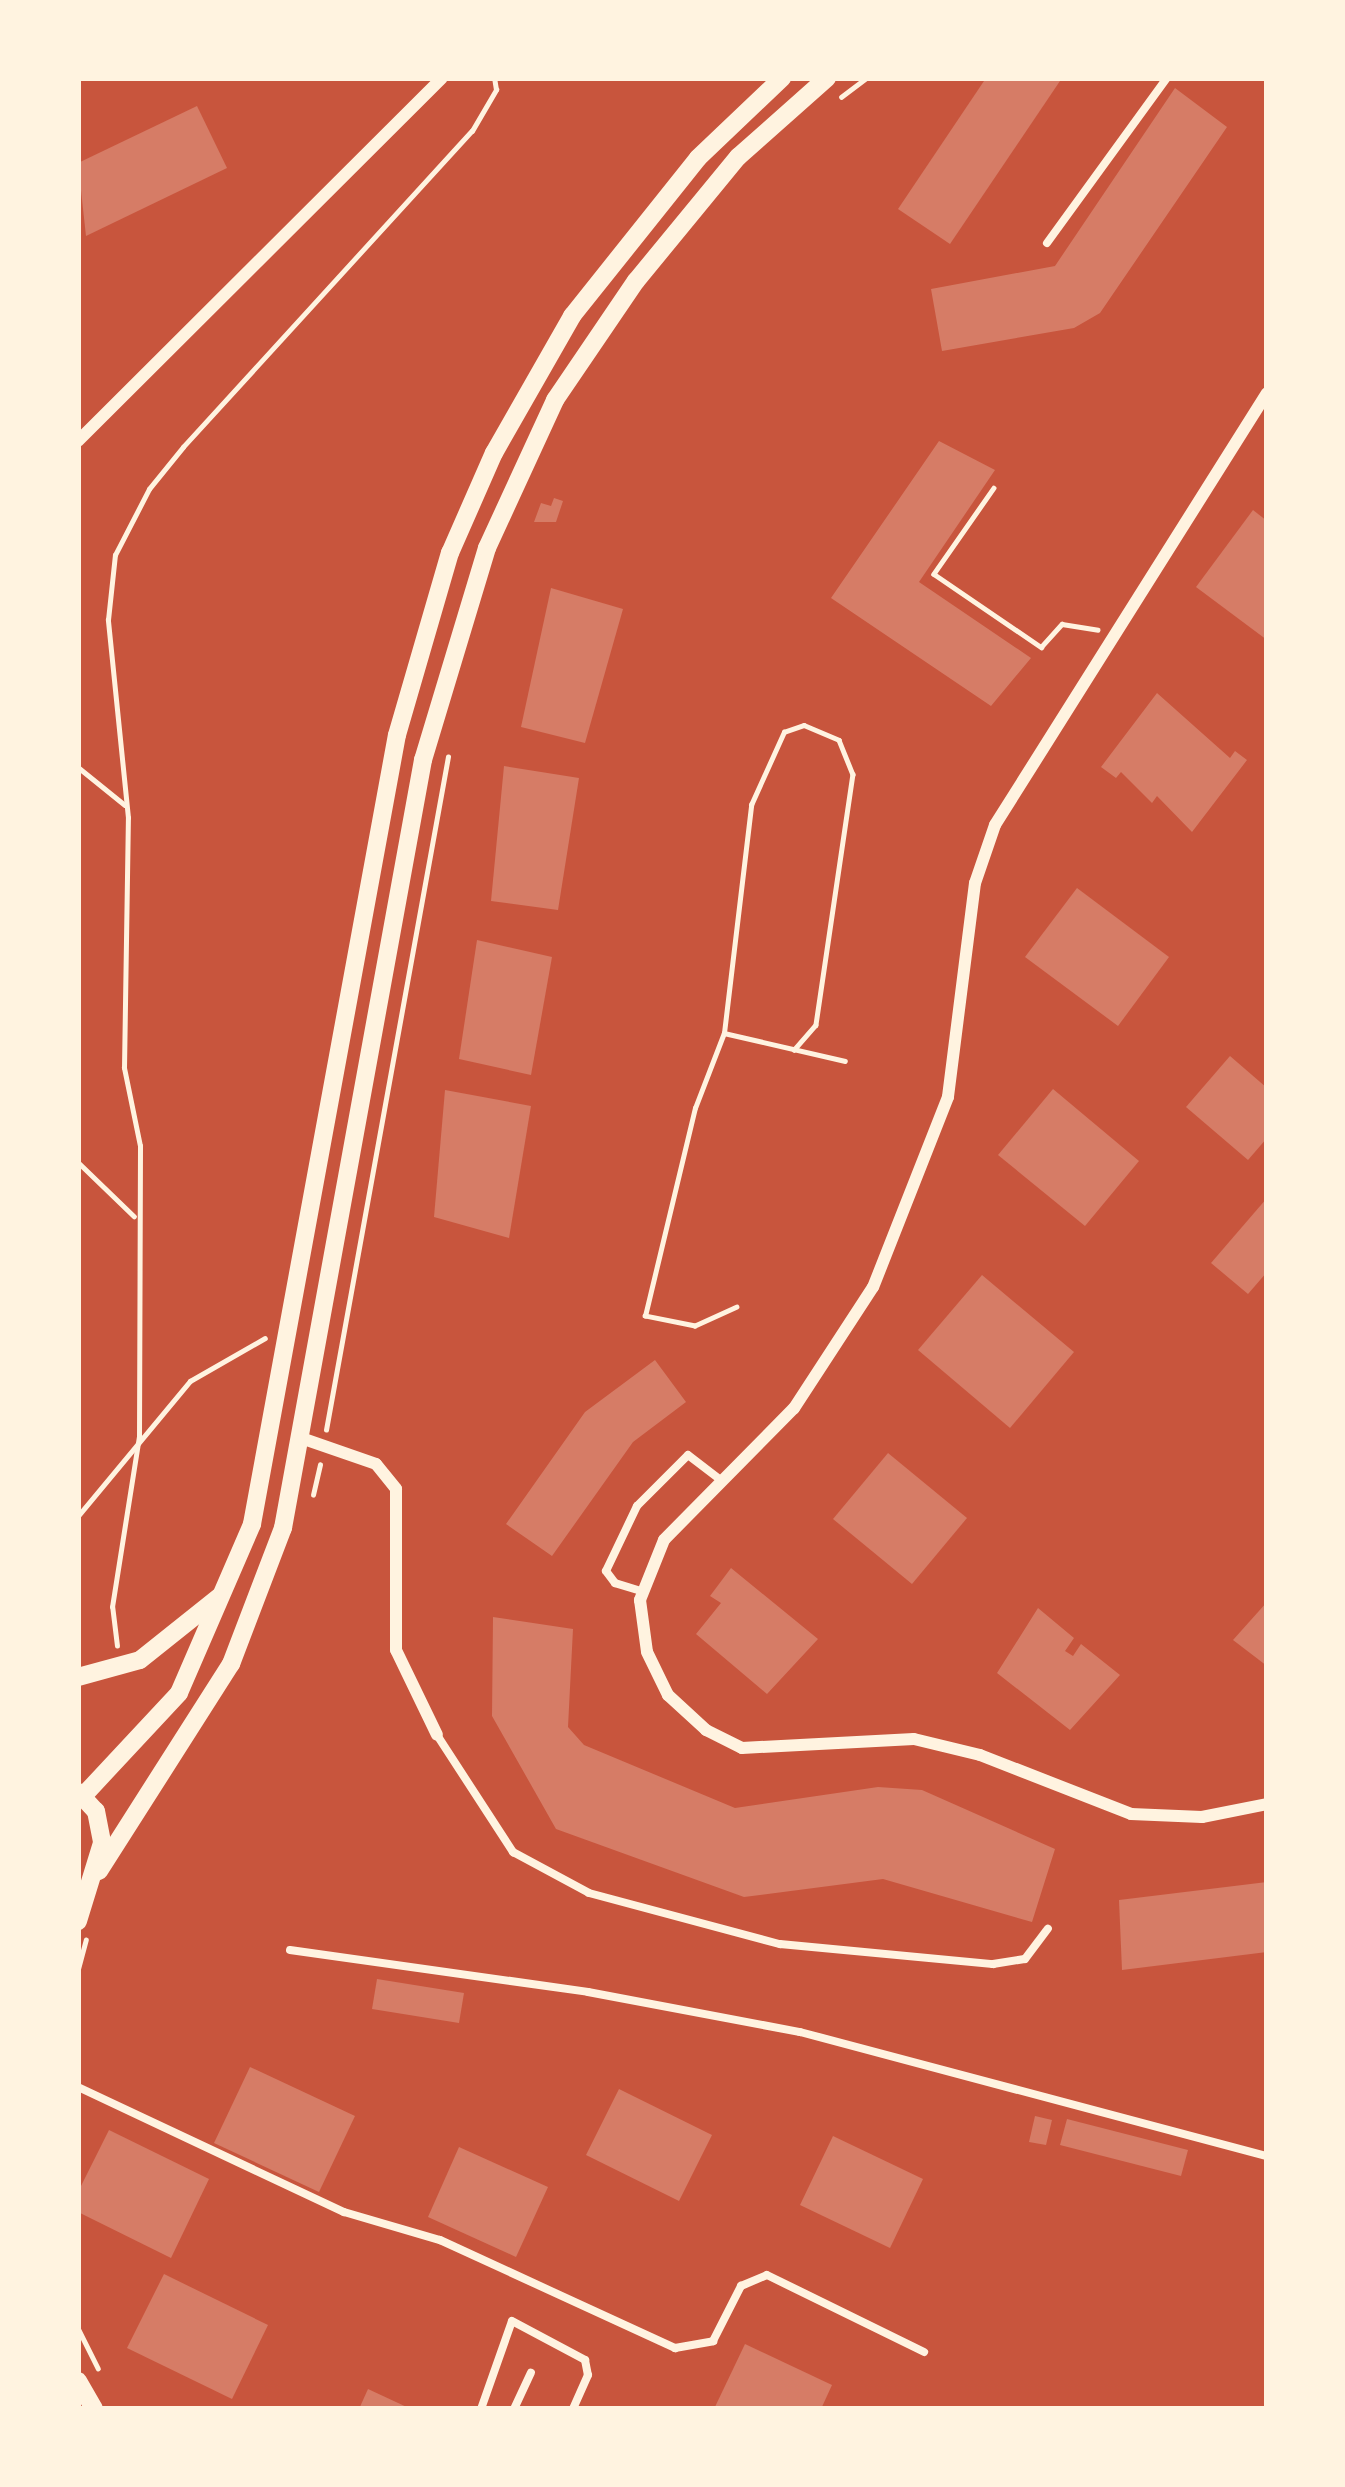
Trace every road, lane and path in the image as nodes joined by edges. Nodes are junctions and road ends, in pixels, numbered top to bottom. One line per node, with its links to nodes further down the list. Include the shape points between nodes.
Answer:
1 (442, 78): 10 (street)
2 (494, 78): 15 (path, via 496,90 472,131 183,448 149,489 115,555 111,706)
3 (782, 78): 22 (street, via 698,158 602,273 524,395 451,553 398,735)
4 (827, 78): 24 (street, via 718,178 613,313 544,421 472,586 423,760)
5 (866, 78): 7 (path)
6 (1167, 78): 8 (lane)
7 (835, 101)
8 (1047, 243)
9 (1267, 393): 12 (street)
10 (78, 441)
11 (994, 488): 12 (path, via 934,574 1041,647 1071,622)
12 (1107, 637): 25 (street, via 1017,781 982,854 948,1097 890,1253 823,1372)
13 (450, 748): 24 (path)
14 (78, 767): 15 (path)
15 (126, 806): 20 (path, via 121,993 124,1068 140,1147)
16 (724, 1033): 17 (path); 17 (path, via 752,805 784,731 804,725 839,740 853,774 816,1025); 21 (path, via 695,1108 645,1316 695,1326)
17 (794, 1051): 18 (path)
18 (845, 1061)
19 (78, 1162): 20 (path)
20 (135, 1218): 23 (path)
21 (736, 1307)
22 (293, 1328): 23 (path, via 190,1381); 28 (street, via 268,1462)
23 (139, 1436): 27 (path, via 110,1485); 30 (path, via 112,1607)
24 (314, 1442): 26 (path); 32 (street, via 376,1464 396,1489 396,1650); 35 (street, via 231,1664)
25 (723, 1482): 29 (street, via 664,1540); 29 (lane, via 688,1455 637,1507 607,1571 615,1583)
26 (311, 1501)
27 (78, 1516)
28 (231, 1585): 30 (street, via 181,1634); 33 (street, via 163,1719)
29 (641, 1591): 34 (street, via 644,1637 661,1683 696,1722 742,1748 925,1740 1131,1814 1202,1817)
30 (118, 1670): 31 (street)
31 (78, 1677)
32 (437, 1736): 37 (lane, via 487,1819 524,1862 625,1905 780,1944 993,1964 1034,1953)
33 (80, 1789): 35 (street, via 101,1828)
34 (1267, 1804)
35 (99, 1871): 36 (street)
36 (86, 1920): 39 (path)
37 (1048, 1928)
38 (290, 1950): 41 (lane, via 588,1992 814,2035)
39 (78, 1969)
40 (78, 2087): 43 (lane, via 344,2212 440,2240 675,2348 713,2341 741,2286 767,2275)
41 (1267, 2156)
42 (78, 2328): 45 (path)
43 (924, 2352)
44 (531, 2374): 49 (lane)
45 (104, 2380)
46 (78, 2381): 47 (street)
47 (94, 2409)
48 (481, 2409): 50 (lane, via 512,2321 585,2360 588,2375)
49 (514, 2409)
50 (572, 2409)

